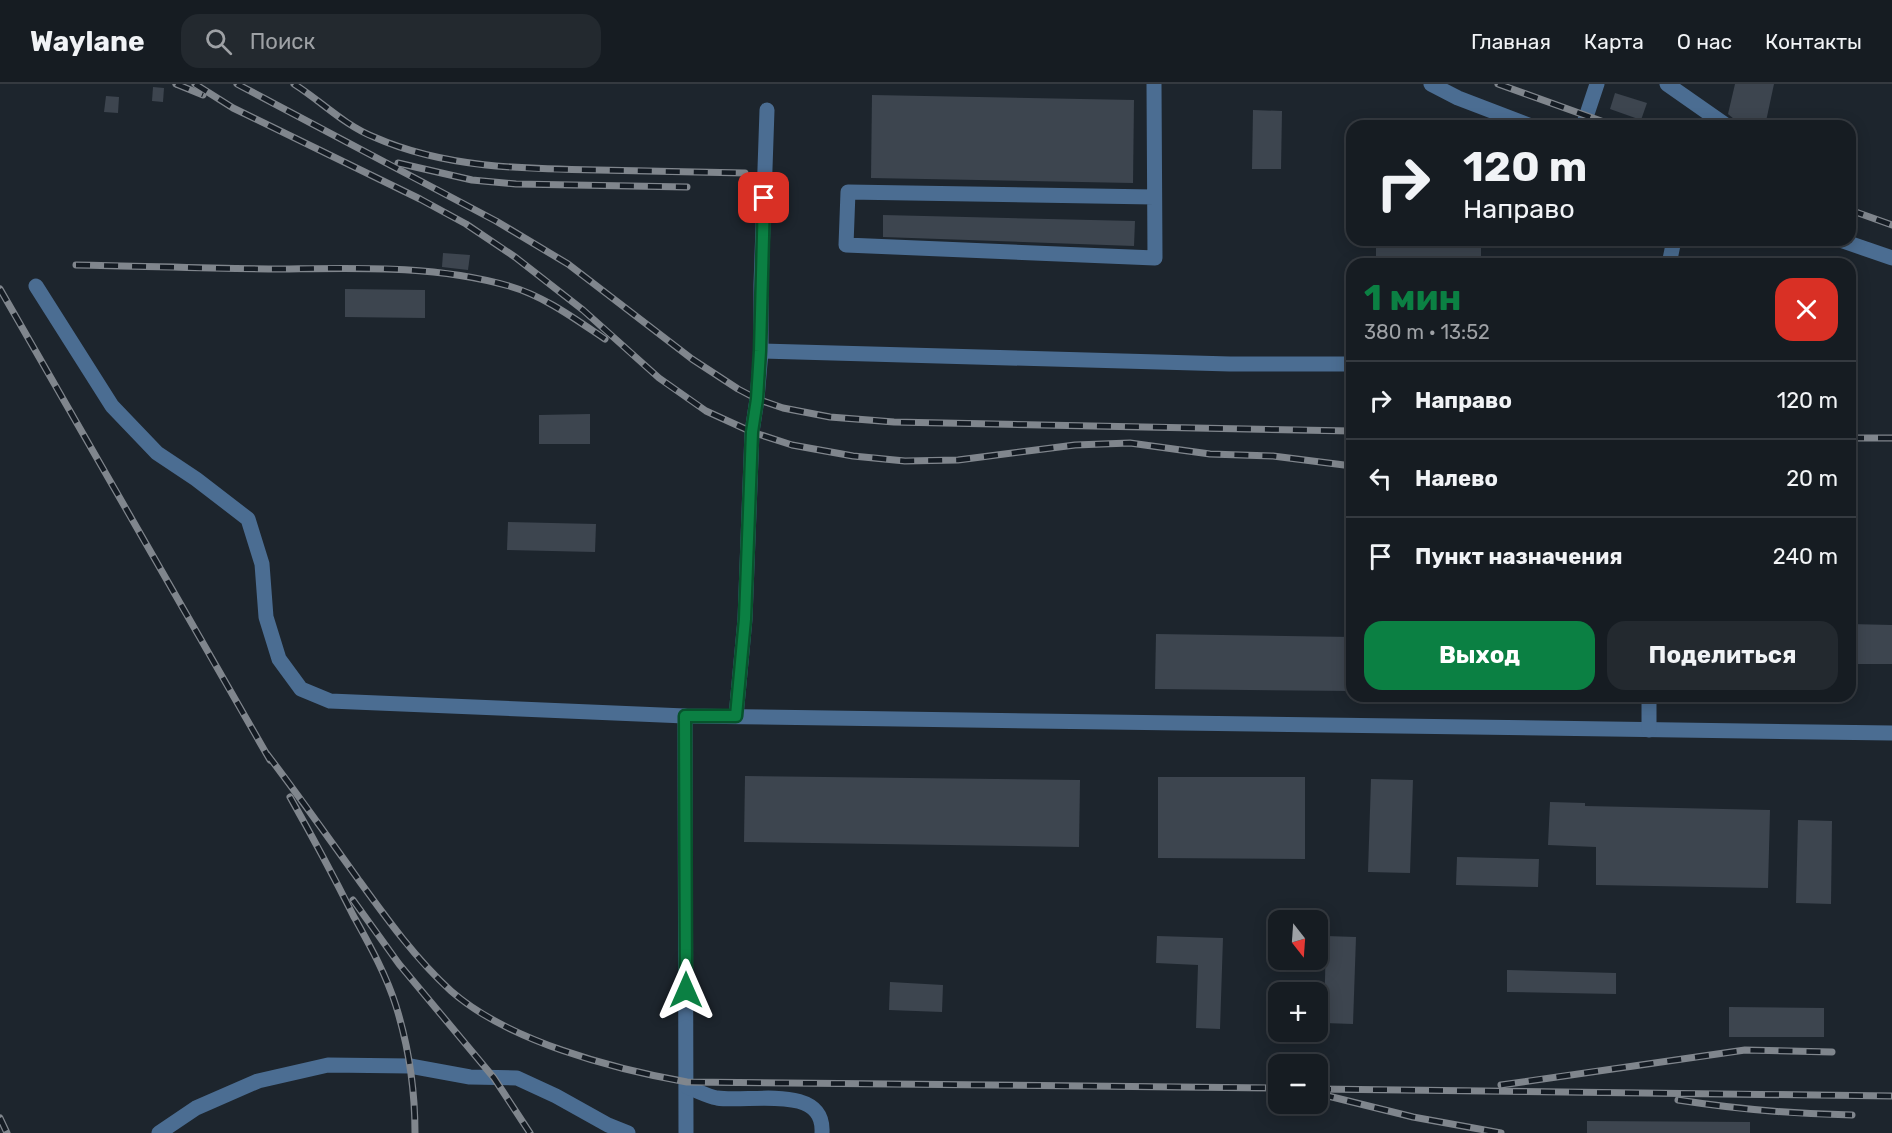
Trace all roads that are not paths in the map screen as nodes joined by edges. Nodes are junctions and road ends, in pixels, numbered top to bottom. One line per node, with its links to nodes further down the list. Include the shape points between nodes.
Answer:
1 (1154, 84): 10 (street)
2 (1431, 84): 7 (street)
3 (1597, 84): 8 (street)
4 (1667, 84): 5 (street)
5 (1686, 90): 9 (street)
6 (766, 110): 14 (street)
7 (1515, 120)
8 (1585, 120)
9 (1720, 120)
10 (1154, 197): 10 (street, via 848,192 846,244 1155,258)
11 (1856, 246): 12 (street)
12 (1892, 258)
13 (36, 286): 17 (street, via 112,406 158,453 248,519 262,564 266,617 279,659 301,689 330,702)
14 (760, 351): 15 (street); 18 (street)
15 (1346, 364)
16 (1649, 702): 19 (street)
17 (685, 716): 18 (street); 21 (street)
18 (736, 716): 19 (street)
19 (1649, 730): 20 (street)
20 (1892, 734)
21 (687, 1087): 24 (street); 25 (street, via 716,1098 796,1100 816,1109)
22 (159, 1133): 23 (street, via 196,1108 258,1081 327,1065 410,1066 470,1077 517,1078)
23 (628, 1133)
24 (686, 1133)
25 (822, 1133)

